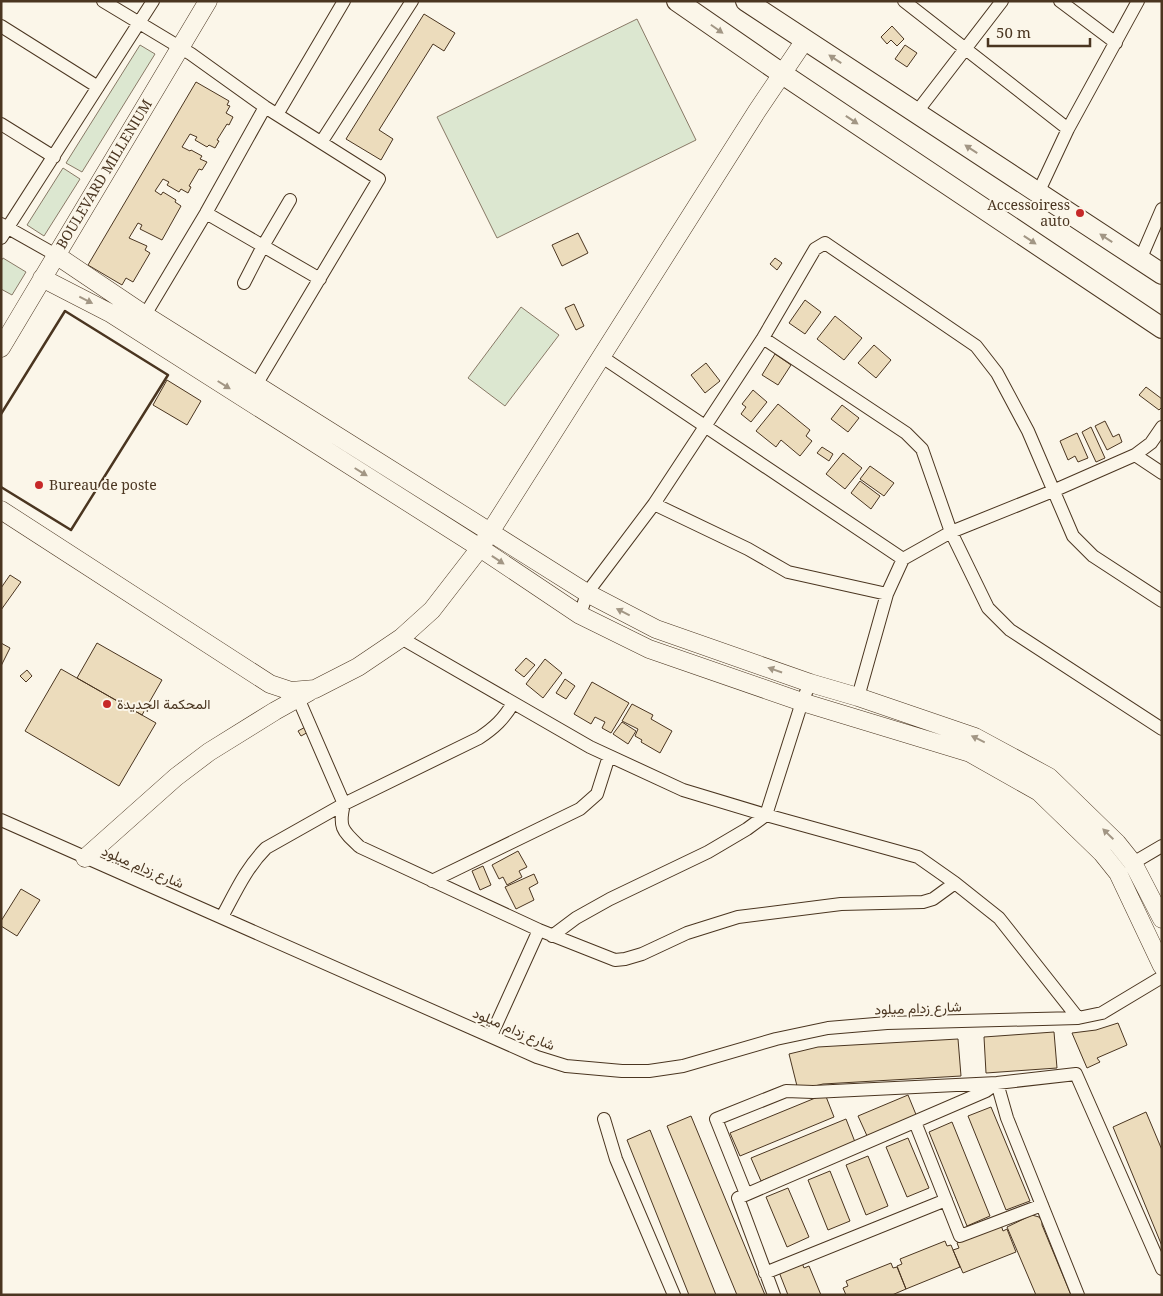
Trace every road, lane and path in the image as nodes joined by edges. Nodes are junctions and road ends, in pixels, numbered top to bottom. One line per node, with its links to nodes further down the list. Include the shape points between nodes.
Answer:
1 (103, 1): 12 (street)
2 (153, 1): 12 (street)
3 (208, 1): 16 (main road, BOULEVARD MILLENIUM)
4 (344, 1): 22 (street)
5 (412, 1): 25 (street)
6 (677, 1): 18 (main road, one-way to 18)
7 (746, 1): 14 (main road)
8 (904, 1): 17 (street)
9 (1002, 1): 17 (street)
10 (1060, 1): 15 (street)
11 (1138, 1): 15 (street)
12 (138, 23): 16 (street); 19 (street)
13 (1, 26): 19 (street)
14 (805, 40): 18 (main road); 21 (main road, one-way to 14)
15 (1116, 43): 24 (street)
16 (180, 47): 20 (street); 33 (main road, BOULEVARD MILLENIUM)
17 (964, 49): 21 (street); 24 (street)
18 (782, 73): 40 (main road, one-way to 40); 43 (main road)
19 (98, 87): 26 (street)
20 (265, 107): 22 (street); 30 (street)
21 (916, 112): 27 (main road, one-way to 21)
22 (278, 113): 25 (street)
23 (1, 124): 26 (street)
24 (1068, 129): 27 (street)
25 (322, 141): 37 (street, via 379,178)
26 (54, 157): 31 (street)
27 (1038, 192): 34 (main road, one-way to 27)
28 (290, 200): 32 (street)
29 (1162, 210): 34 (street)
30 (206, 213): 32 (street); 39 (street)
31 (3, 230): 33 (street)
32 (263, 246): 37 (street); 38 (street)
33 (56, 255): 36 (main road, BOULEVARD MILLENIUM); 39 (main road)
34 (1140, 260): 35 (main road)
35 (1162, 274)
36 (42, 278): 42 (main road, BOULEVARD MILLENIUM); 53 (main road, one-way to 53, via 110,313)
37 (320, 278): 44 (street)
38 (244, 283)
39 (145, 315): 44 (main road)
40 (1162, 328)
41 (763, 338): 45 (street); 49 (street, via 815,249 826,243 976,346 998,373 1028,431); 52 (street, via 906,433 922,449)
42 (1, 348)
43 (602, 357): 45 (street); 53 (main road)
44 (256, 385): 53 (main road)
45 (706, 426): 50 (street); 54 (street)
46 (1162, 427): 47 (street, via 1151,443)
47 (1134, 455): 48 (street); 49 (street)
48 (1162, 473)
49 (1053, 491): 52 (street); 57 (street, via 1073,536 1094,556)
50 (654, 504): 55 (street); 56 (street, via 788,572)
51 (1, 510): 61 (main road, via 270,684 291,691)
52 (951, 532): 54 (street); 66 (street, via 988,608 1010,630)
53 (484, 540): 55 (main road); 58 (main road, one-way to 58); 59 (main road, via 432,610)
54 (903, 559): 56 (street)
55 (587, 593): 58 (street); 60 (main road, one-way to 55, via 656,629)
56 (887, 594): 62 (street)
57 (1162, 601)
58 (580, 615): 64 (main road, via 649,649)
59 (401, 638): 61 (main road, via 358,667); 65 (street)
60 (810, 683): 62 (main road); 64 (street)
61 (315, 689): 63 (main road)
62 (858, 697): 73 (main road, one-way to 62, via 1117,843 1049,777 974,737)
63 (298, 698): 68 (street); 72 (main road, via 209,752)
64 (802, 702): 69 (street); 80 (main road, via 970,753 1039,792 1102,853 1118,873)
65 (513, 703): 67 (street); 68 (street, via 496,727 479,738)
66 (1162, 729)
67 (609, 756): 69 (street, via 683,790); 74 (street, via 597,794 580,809)
68 (344, 804): 74 (street, via 340,823 360,847); 76 (street, via 266,848 246,872)
69 (766, 815): 75 (street, via 918,857); 79 (street, via 708,852 576,918)
70 (1, 820): 72 (street, شارع زدام ميلود)
71 (1162, 846): 73 (street)
72 (85, 858): 76 (street, شارع زدام ميلود)
73 (1133, 863): 77 (main road)
74 (432, 880): 78 (street)
75 (955, 883): 79 (street, via 933,899 923,902 825,906 738,917 687,933 625,959 605,957); 82 (street, via 999,918)
76 (222, 917): 83 (street, شارع زدام ميلود)
77 (1162, 919)
78 (539, 930): 79 (street); 83 (street)
79 (552, 936)
80 (1162, 966)
81 (1162, 977): 82 (street, شارع زدام ميلود, via 1102,1013)
82 (1078, 1018): 83 (street, شارع زدام ميلود, via 887,1023 828,1028 776,1039 683,1066 649,1071 566,1066 536,1057)
83 (491, 1036)
84 (997, 1083): 86 (street); 87 (street, via 786,1092 716,1119); 89 (street, via 1007,1118); 90 (street, via 1076,1074)
85 (604, 1119): 92 (street, via 616,1158)
86 (915, 1122): 87 (street); 88 (street)
87 (746, 1194): 91 (street, via 738,1198)
88 (946, 1200): 89 (street, via 960,1236); 91 (street)
89 (1042, 1205): 94 (street)
90 (1162, 1269)
91 (765, 1273): 93 (street)
92 (674, 1295)
93 (774, 1295)
94 (1078, 1295)

